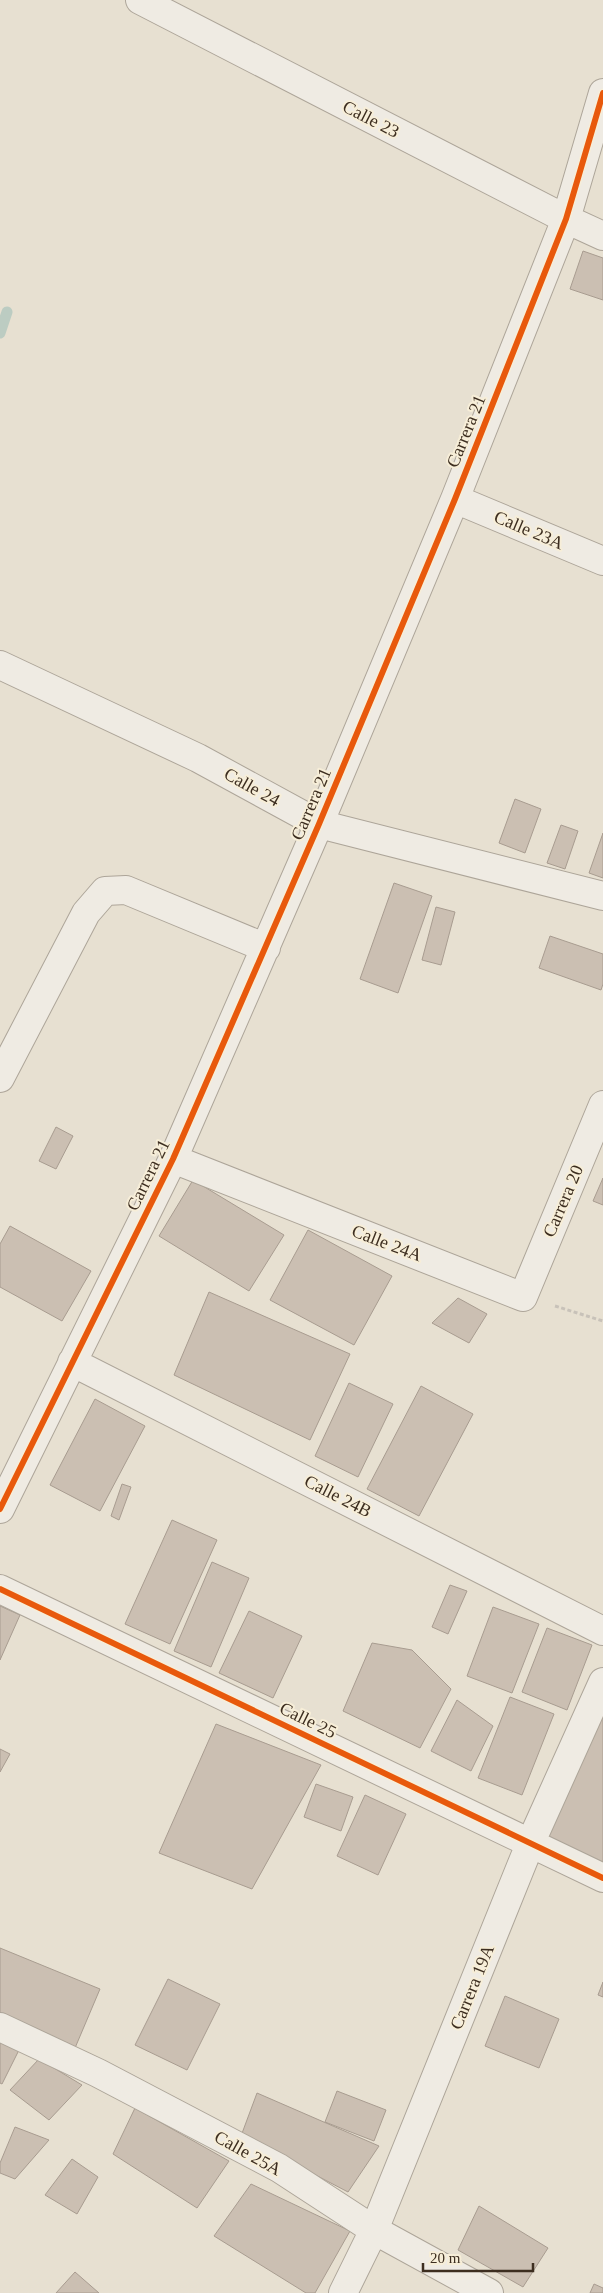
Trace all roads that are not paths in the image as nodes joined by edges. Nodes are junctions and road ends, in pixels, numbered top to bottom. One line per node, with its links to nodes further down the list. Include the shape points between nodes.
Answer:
1 (140, 0): 3 (street, Calle 23)
2 (603, 93): 3 (street, Carrera 21)
3 (566, 219): 4 (street, Calle 23); 5 (street, Carrera 21)
4 (603, 236)
5 (454, 499): 6 (street, Calle 23A); 8 (street, Carrera 21)
6 (603, 561)
7 (0, 664): 8 (street, Calle 24, via 198,758)
8 (319, 824): 9 (street, Calle 24); 10 (street, Carrera 21)
9 (603, 896)
10 (266, 948): 11 (street, via 126,890 105,891 86,913); 13 (street, Carrera 21)
11 (0, 1078)
12 (603, 1105): 14 (street, Carrera 20)
13 (173, 1159): 14 (street, Calle 24A); 15 (street, Carrera 21)
14 (524, 1297)
15 (72, 1362): 16 (street, Carrera 21); 18 (street, Calle 24B)
16 (0, 1508)
17 (0, 1588): 20 (street, Calle 25)
18 (603, 1631)
19 (603, 1682): 20 (street, Carrera 19A)
20 (530, 1844): 21 (street, Calle 25); 23 (street, Carrera 19A)
21 (603, 1878)
22 (0, 2027): 23 (street, Calle 25A, via 98,2073 278,2168)
23 (374, 2230): 24 (street, Carrera 19A); 25 (street, Calle 25A)
24 (343, 2293)
25 (489, 2293)

